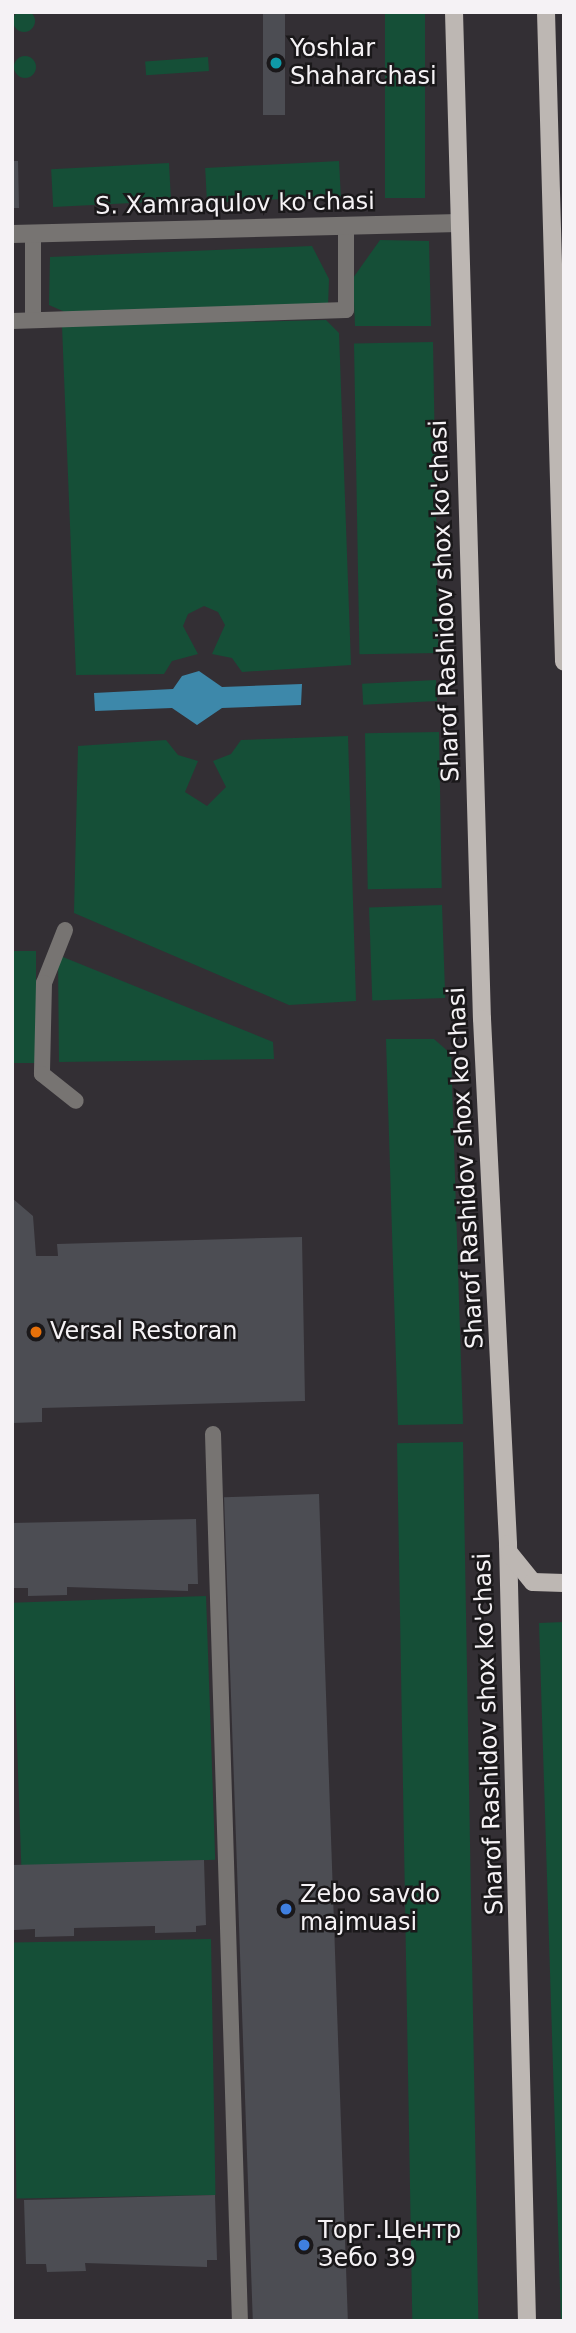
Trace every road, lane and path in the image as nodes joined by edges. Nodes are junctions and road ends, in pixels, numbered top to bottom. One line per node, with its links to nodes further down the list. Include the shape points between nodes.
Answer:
1 (454, 12): 3 (main road, Sharof Rashidov shox ko'chasi)
2 (546, 12): 9 (main road)
3 (459, 223): 4 (street, S. Xamraqulov ko'chasi); 13 (main road, Sharof Rashidov shox ko'chasi, via 482,1019)
4 (346, 227): 5 (street, S. Xamraqulov ko'chasi); 7 (lane, via 346,310)
5 (33, 233): 6 (street, S. Xamraqulov ko'chasi); 7 (lane)
6 (12, 234)
7 (33, 320): 8 (lane)
8 (12, 321)
9 (564, 662)
10 (65, 930): 11 (lane, via 44,983 42,1074)
11 (76, 1101)
12 (213, 1434): 15 (lane)
13 (508, 1544): 14 (main road, via 523,1576 545,1586); 16 (main road, Sharof Rashidov shox ko'chasi)
14 (564, 1583)
15 (240, 2321)
16 (527, 2321)

